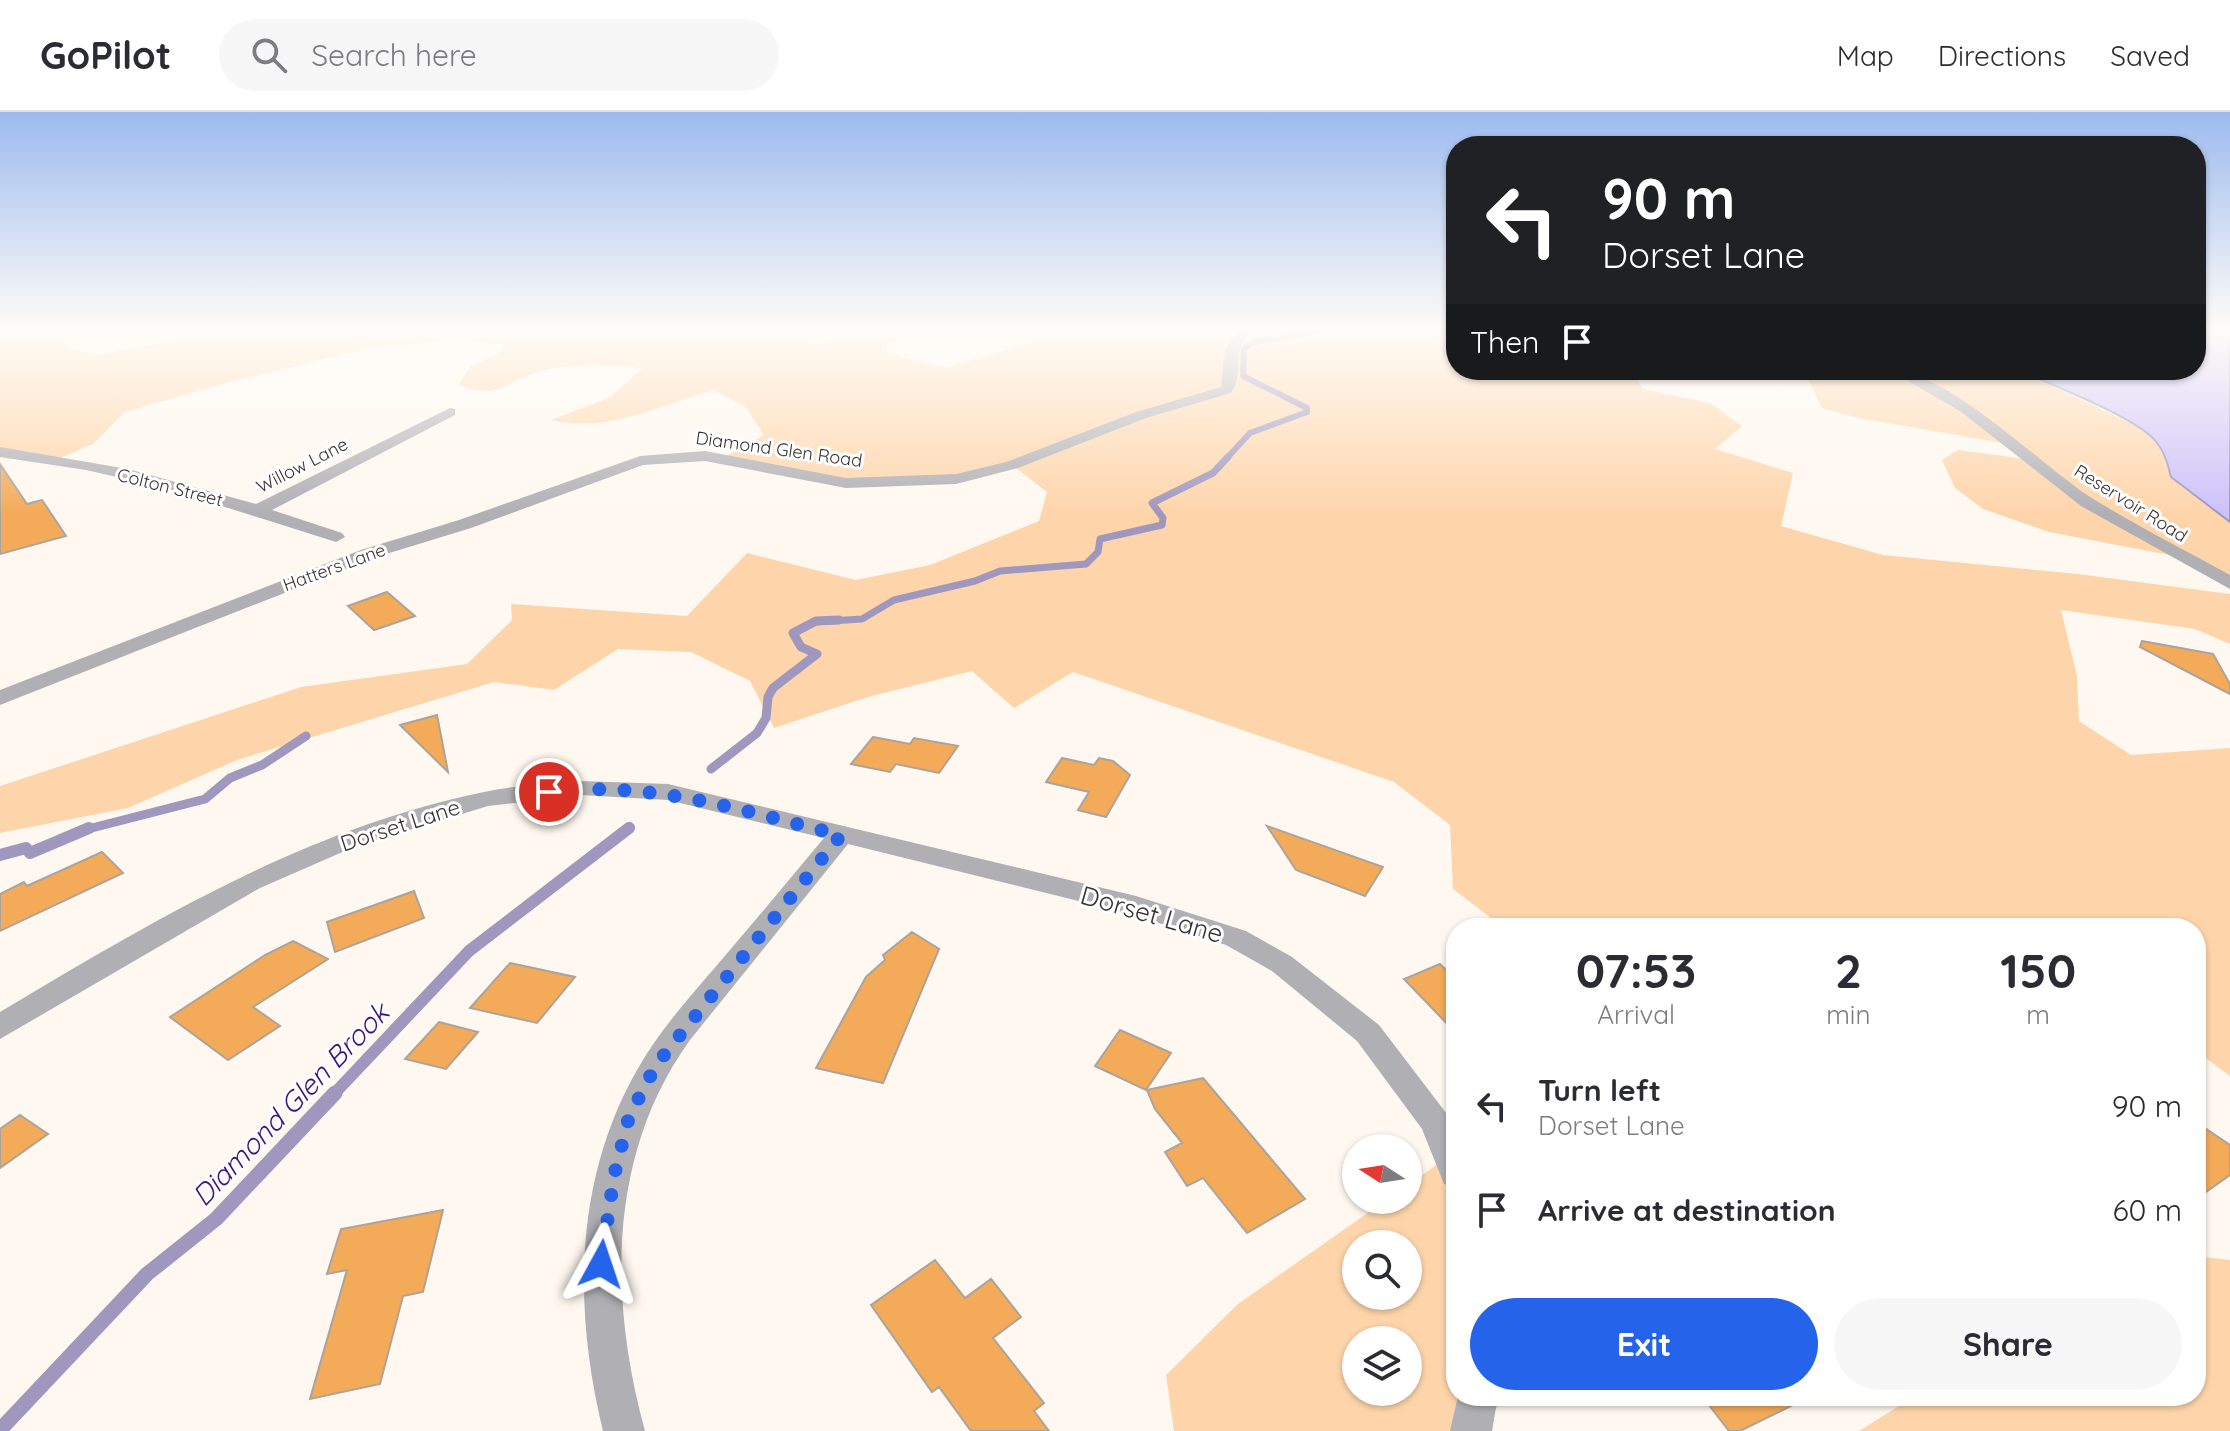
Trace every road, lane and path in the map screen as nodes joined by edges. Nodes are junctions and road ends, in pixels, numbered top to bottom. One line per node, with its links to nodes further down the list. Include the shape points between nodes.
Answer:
1 (1221, 392): 5 (street, Diamond Glen Road, via 985,473 919,481 846,483 705,456)
2 (1934, 392): 10 (street, Reservoir Road, via 1977,416 2087,502)
3 (450, 412): 6 (street, Willow Lane)
4 (0, 452): 6 (street, Colton Street, via 87,467)
5 (675, 456): 8 (street, Hatters Lane, via 631,464)
6 (258, 510): 7 (street, Colton Street)
7 (336, 537): 8 (street, Colton Street); 9 (street, via 331,560)
8 (413, 539): 9 (street, Hatters Lane)
9 (319, 572): 11 (street, Hatters Lane)
10 (2230, 583)
11 (0, 698)
12 (841, 835): 13 (street, Dorset Lane, via 668,792 581,788 486,799 345,841 250,882); 14 (street, Dorset Lane, via 1136,906 1236,938 1282,964 1368,1033 1436,1122); 16 (street, via 689,1020 656,1065 629,1117 602,1242 600,1309 609,1382)
13 (0, 1027)
14 (1446, 1148)
15 (1476, 1406): 17 (street)
16 (624, 1431)
17 (1471, 1431)

